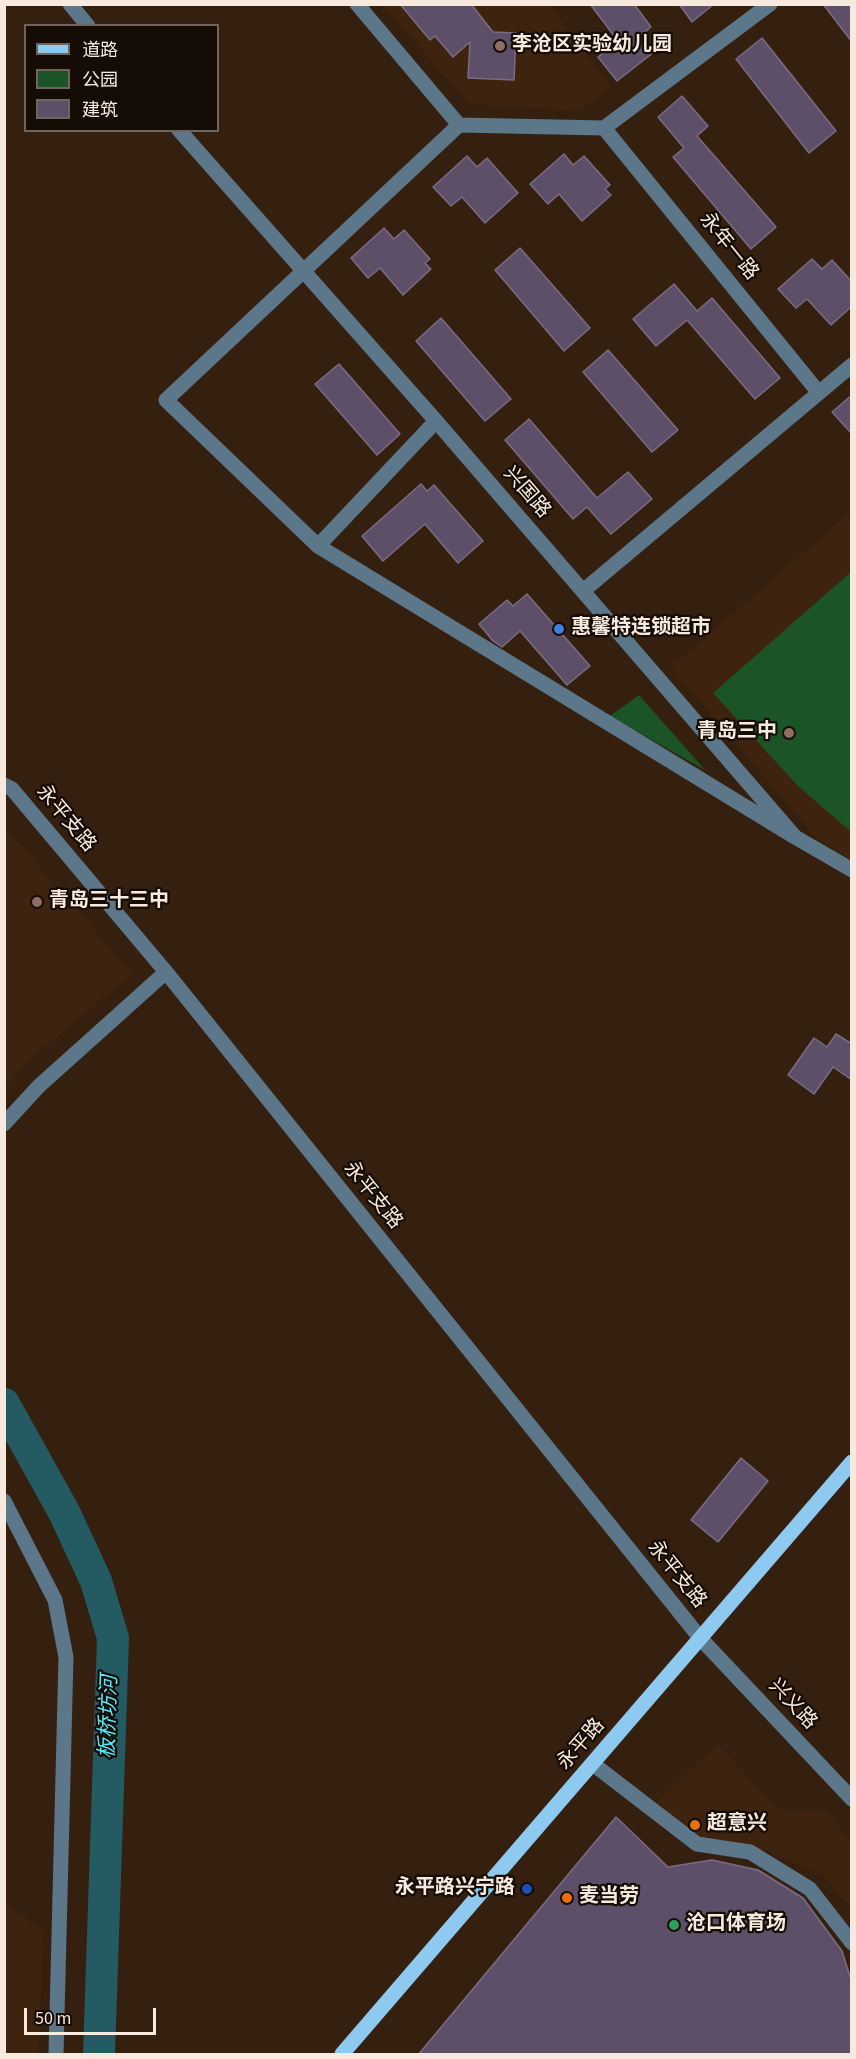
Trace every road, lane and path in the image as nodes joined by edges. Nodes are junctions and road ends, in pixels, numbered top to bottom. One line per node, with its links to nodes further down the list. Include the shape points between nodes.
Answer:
1 (70, 4): 4 (street)
2 (357, 4): 5 (street)
3 (770, 4): 6 (street)
4 (86, 24)
5 (459, 125): 6 (street); 8 (street)
6 (604, 128): 10 (street, 永年一路)
7 (182, 132): 8 (street, 兴国路)
8 (302, 271): 11 (street, 兴国路); 12 (street, via 166,400)
9 (852, 365): 10 (street)
10 (819, 393): 13 (street)
11 (436, 421): 12 (street); 13 (street, 兴国路)
12 (318, 546): 15 (street)
13 (583, 591): 15 (street, 兴国路)
14 (4, 785): 17 (street, 永平支路, via 12,789)
15 (795, 837): 16 (street, 兴国路)
16 (852, 870)
17 (166, 972): 18 (street, via 39,1086); 21 (street, 永平支路)
18 (4, 1124)
19 (852, 1462): 21 (main road, 永平路)
20 (4, 1501): 25 (street, via 55,1600 66,1657)
21 (701, 1639): 22 (main road, 永平路); 23 (street, 兴义路)
22 (593, 1764): 24 (street, via 697,1844 750,1852 810,1889); 26 (main road, 永平路)
23 (852, 1799)
24 (852, 1942)
25 (56, 2055)
26 (342, 2055)

